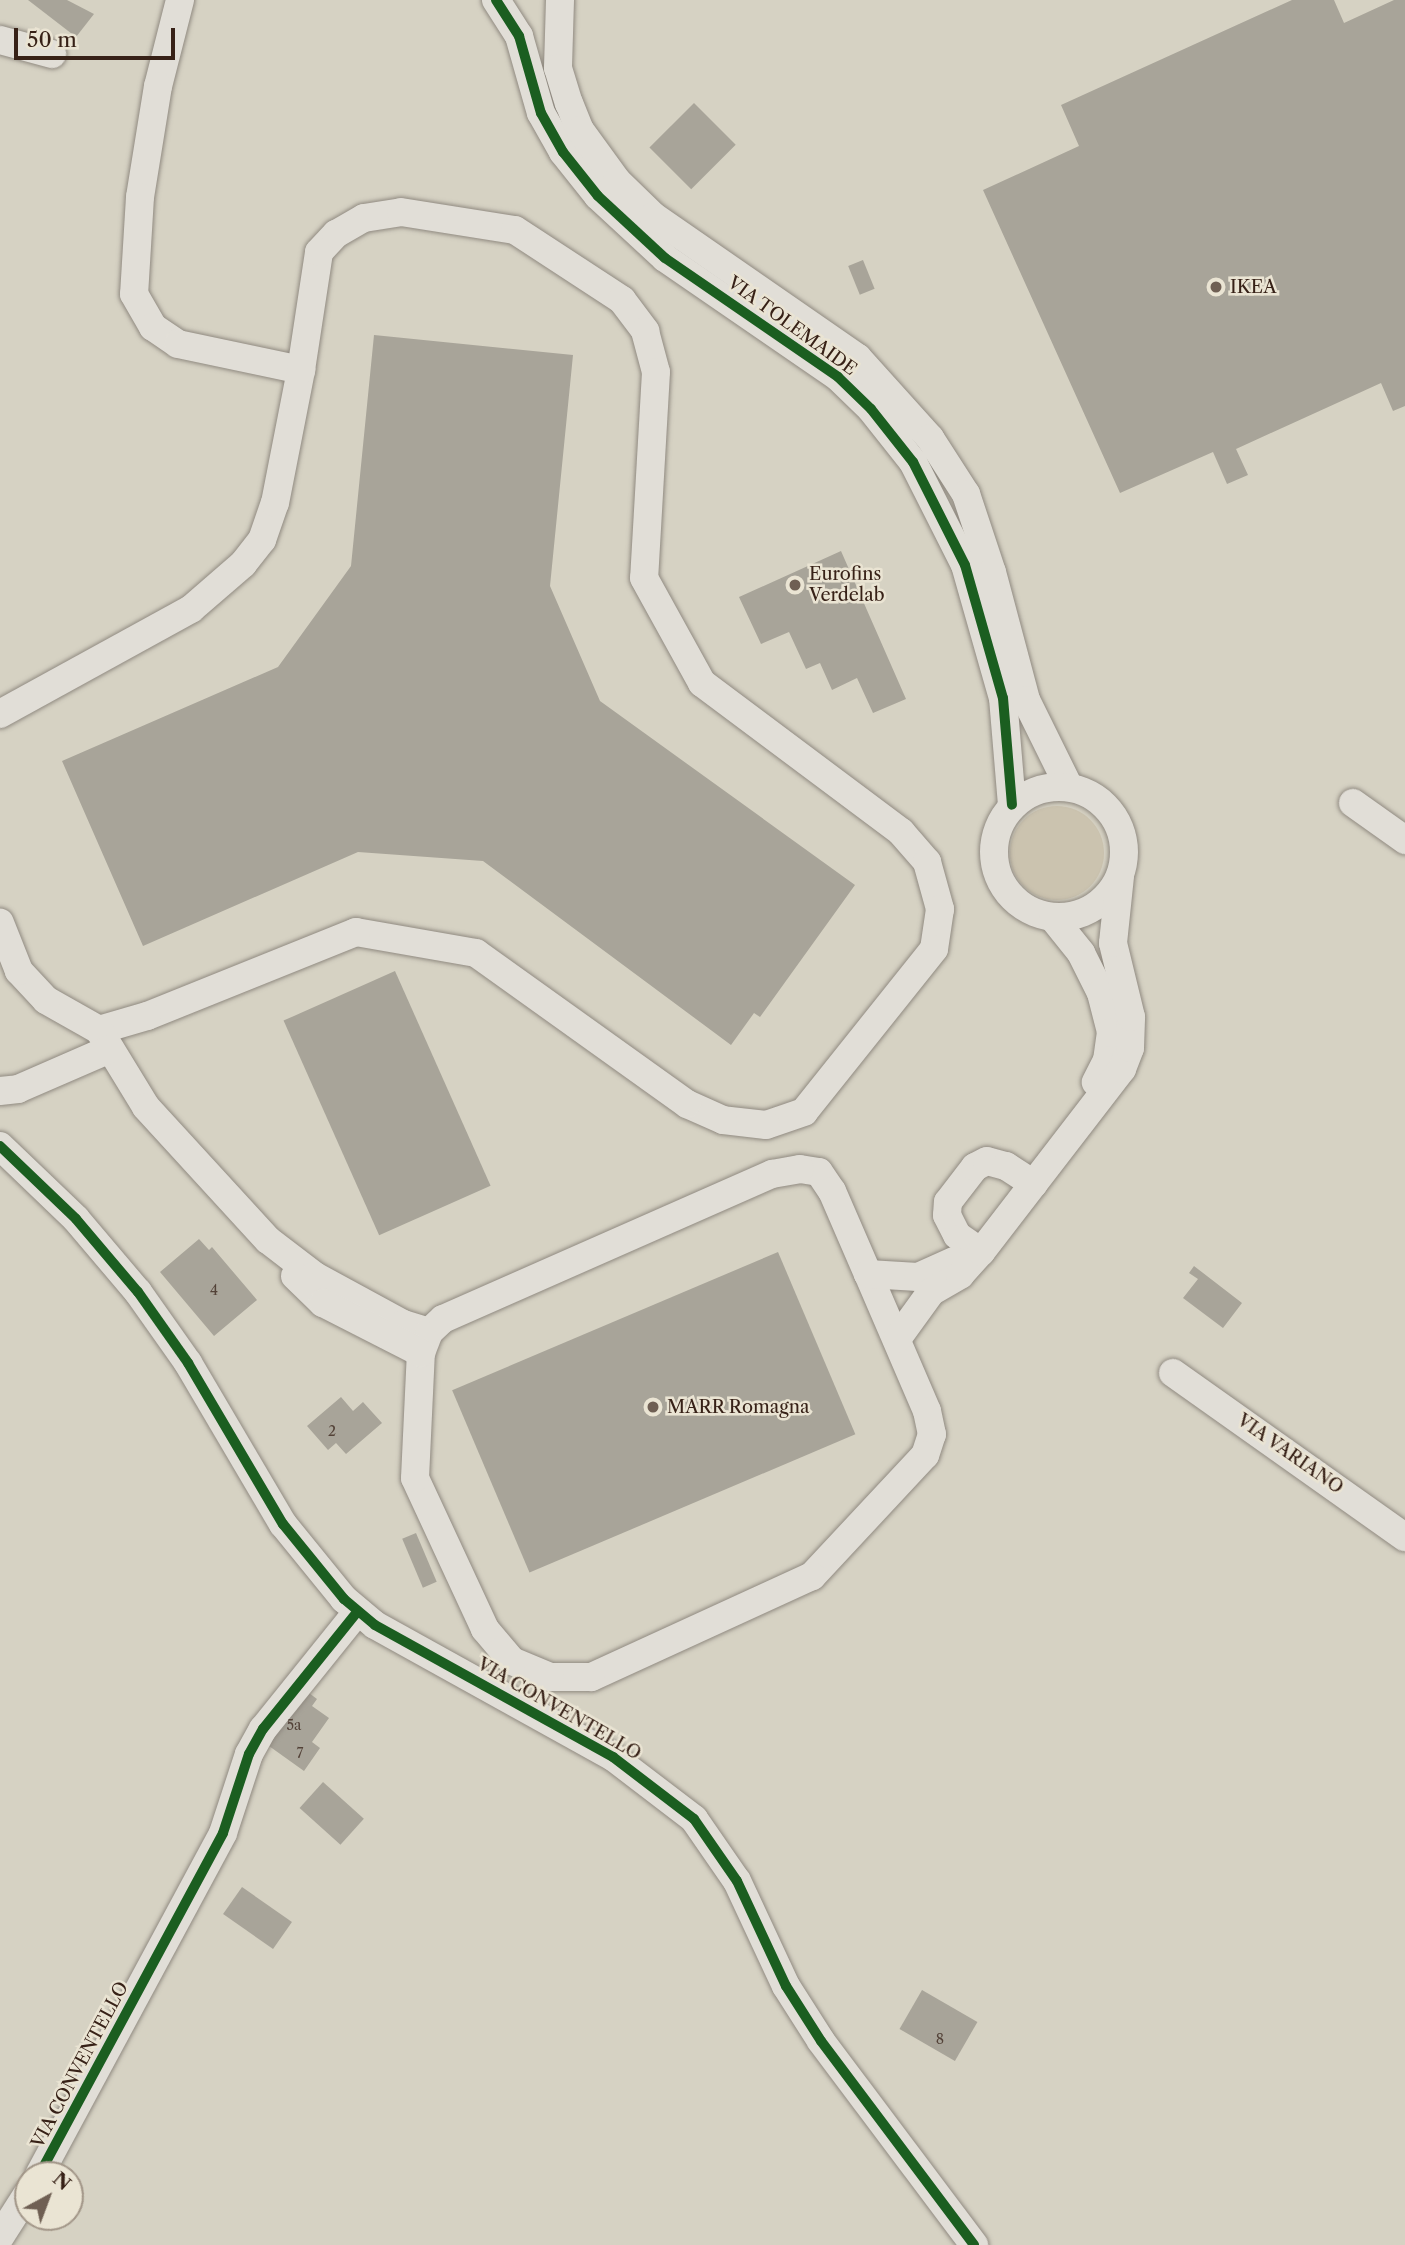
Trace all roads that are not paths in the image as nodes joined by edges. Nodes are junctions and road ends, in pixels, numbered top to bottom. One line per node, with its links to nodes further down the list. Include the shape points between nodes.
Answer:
1 (180, 0): 6 (street, via 158,86 140,197 134,294 153,327 178,344)
2 (496, 0): 10 (street, VIA TOLEMAIDE, via 519,36 541,113 563,152 598,196 665,258 838,377 871,409 913,462 965,565 1003,698)
3 (560, 0): 8 (street, VIA TOLEMAIDE, via 558,68 569,103 580,130 617,181 653,216 858,358 930,438 966,494 1026,700)
4 (0, 40): 5 (street)
5 (52, 54)
6 (301, 370): 7 (street, via 275,503 262,540 243,564 191,609); 15 (street, via 318,252 336,234 364,218 401,212 515,230 622,299 645,331 656,373 644,578 702,683 901,832 927,862 940,909 934,949 804,1112 766,1125 723,1120 687,1104 476,953 356,932 147,1016)
7 (0, 714)
8 (1069, 788): 10 (street, via 1049,787); 12 (street, via 1094,797 1115,820 1123,846)
9 (1353, 803): 11 (street)
10 (1012, 805): 13 (street, via 994,843 1001,884 1023,906)
11 (1405, 840)
12 (1120, 876): 13 (street, via 1093,908); 18 (street, via 1113,943 1131,1017 1130,1048 1122,1069)
13 (1053, 918): 18 (street, via 1081,953 1101,993 1111,1031 1107,1060 1089,1095)
14 (0, 922): 15 (street, via 19,971 47,1000)
15 (105, 1040): 16 (street, via 18,1089); 22 (street, via 146,1107 268,1240 316,1276 403,1324)
16 (0, 1091)
17 (0, 1146): 25 (street, VIA CONVENTELLO, via 76,1219 138,1292 188,1363 283,1524)
18 (1029, 1180): 19 (street); 19 (street, via 987,1161 968,1175 948,1202 947,1215 957,1235)
19 (976, 1249): 20 (street, via 949,1266 918,1277); 21 (street, via 960,1275 931,1292)
20 (868, 1274): 21 (street); 22 (street, via 832,1191 819,1172 800,1169 772,1174 443,1319)
21 (897, 1339): 22 (street, via 928,1411 932,1434 925,1455 812,1576 591,1677 550,1677 512,1661 485,1629 415,1478)
22 (425, 1342)
23 (1173, 1373): 24 (street, VIA VARIANO)
24 (1405, 1537)
25 (358, 1611): 26 (street, VIA CONVENTELLO, via 281,1702 258,1738 223,1833); 29 (street, VIA CONVENTELLO, via 613,1757 694,1819 737,1881 786,1986 821,2041)
26 (47, 2161)
27 (14, 2215): 28 (street)
28 (0, 2237)
29 (974, 2245)

